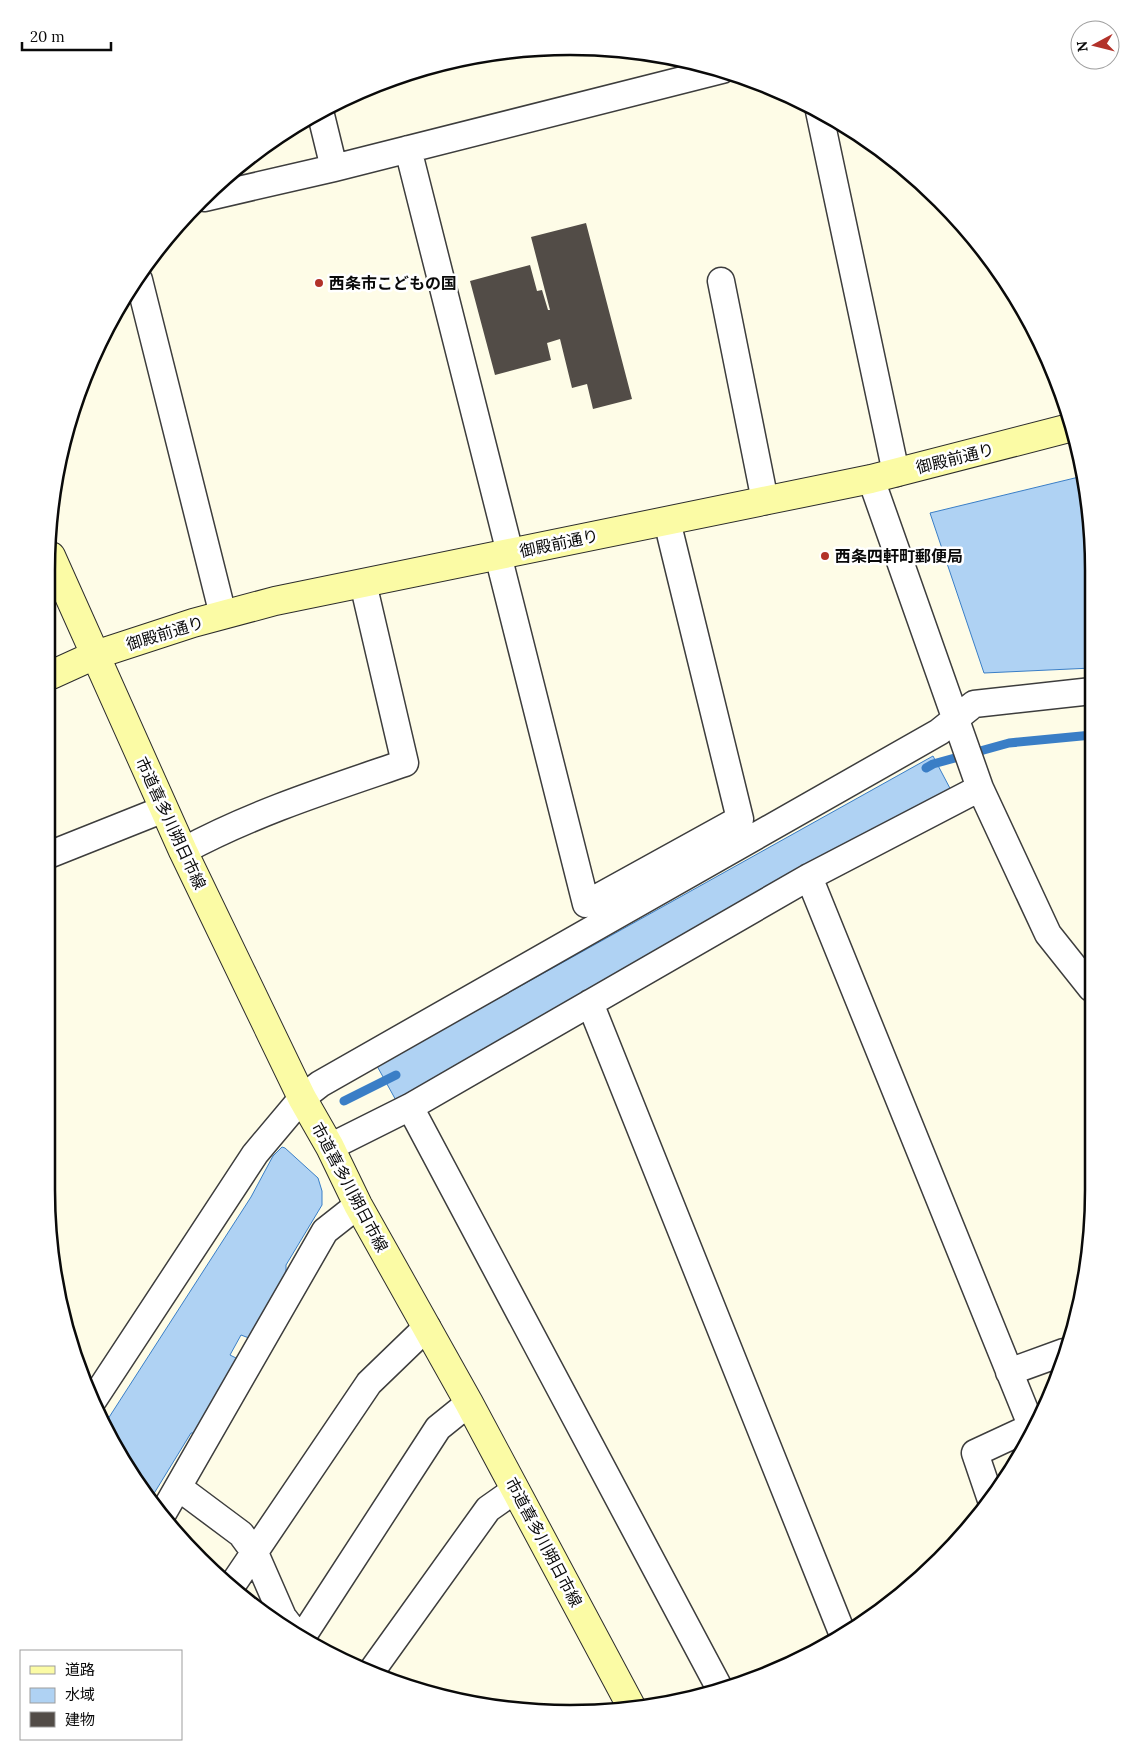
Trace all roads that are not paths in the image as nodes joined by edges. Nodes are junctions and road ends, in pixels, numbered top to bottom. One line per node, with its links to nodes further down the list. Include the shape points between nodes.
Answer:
1 (704, 73): 4 (street)
2 (322, 119): 5 (street)
3 (821, 120): 10 (street)
4 (408, 149): 5 (street); 13 (street)
5 (334, 168): 6 (street)
6 (218, 195)
7 (721, 281): 11 (street)
8 (141, 286): 16 (street)
9 (1065, 429): 10 (street, 御殿前通り)
10 (883, 476): 11 (street, 御殿前通り); 20 (street)
11 (765, 501): 12 (street, 御殿前通り)
12 (667, 521): 13 (street, 御殿前通り); 13 (street, via 740,819 586,904)
13 (504, 554): 15 (street, 御殿前通り)
14 (55, 565): 17 (street, 市道喜多川朔日市線)
15 (363, 583): 16 (street, 御殿前通り); 23 (street, via 405,763 276,808)
16 (223, 615): 17 (street, 御殿前通り)
17 (95, 655): 18 (street, 御殿前通り); 22 (street, 市道喜多川朔日市線)
18 (55, 673)
19 (1085, 693): 20 (street, via 974,704)
20 (959, 725): 21 (street); 28 (street, via 939,732 320,1084)
21 (976, 776): 25 (street); 26 (street, via 1048,934)
22 (164, 809): 23 (street, 市道喜多川朔日市線); 24 (street)
23 (182, 850): 28 (street, 市道喜多川朔日市線)
24 (55, 852)
25 (809, 876): 27 (street); 34 (street)
26 (1085, 982)
27 (590, 1002): 29 (street); 46 (street)
28 (302, 1098): 30 (street, 市道喜多川朔日市線); 35 (street, via 255,1154)
29 (410, 1107): 30 (street); 49 (street)
30 (330, 1147): 31 (street, 市道喜多川朔日市線)
31 (358, 1205): 32 (street, 市道喜多川朔日市線); 39 (street, via 325,1231)
32 (427, 1326): 36 (street, 市道喜多川朔日市線); 43 (street, via 369,1384)
33 (1059, 1354): 34 (street)
34 (1009, 1372): 37 (street)
35 (97, 1394)
36 (469, 1403): 40 (street, 市道喜多川朔日市線); 47 (street, via 438,1428)
37 (1030, 1422)
38 (1025, 1431): 41 (street, via 975,1454)
39 (178, 1487): 42 (street); 43 (street, via 240,1534)
40 (515, 1490): 48 (street, via 488,1510); 50 (street, 市道喜多川朔日市線)
41 (988, 1491)
42 (165, 1509)
43 (255, 1553): 44 (street); 45 (street)
44 (235, 1581)
45 (284, 1618)
46 (840, 1628)
47 (304, 1631)
48 (375, 1667)
49 (716, 1683)
50 (629, 1702)

